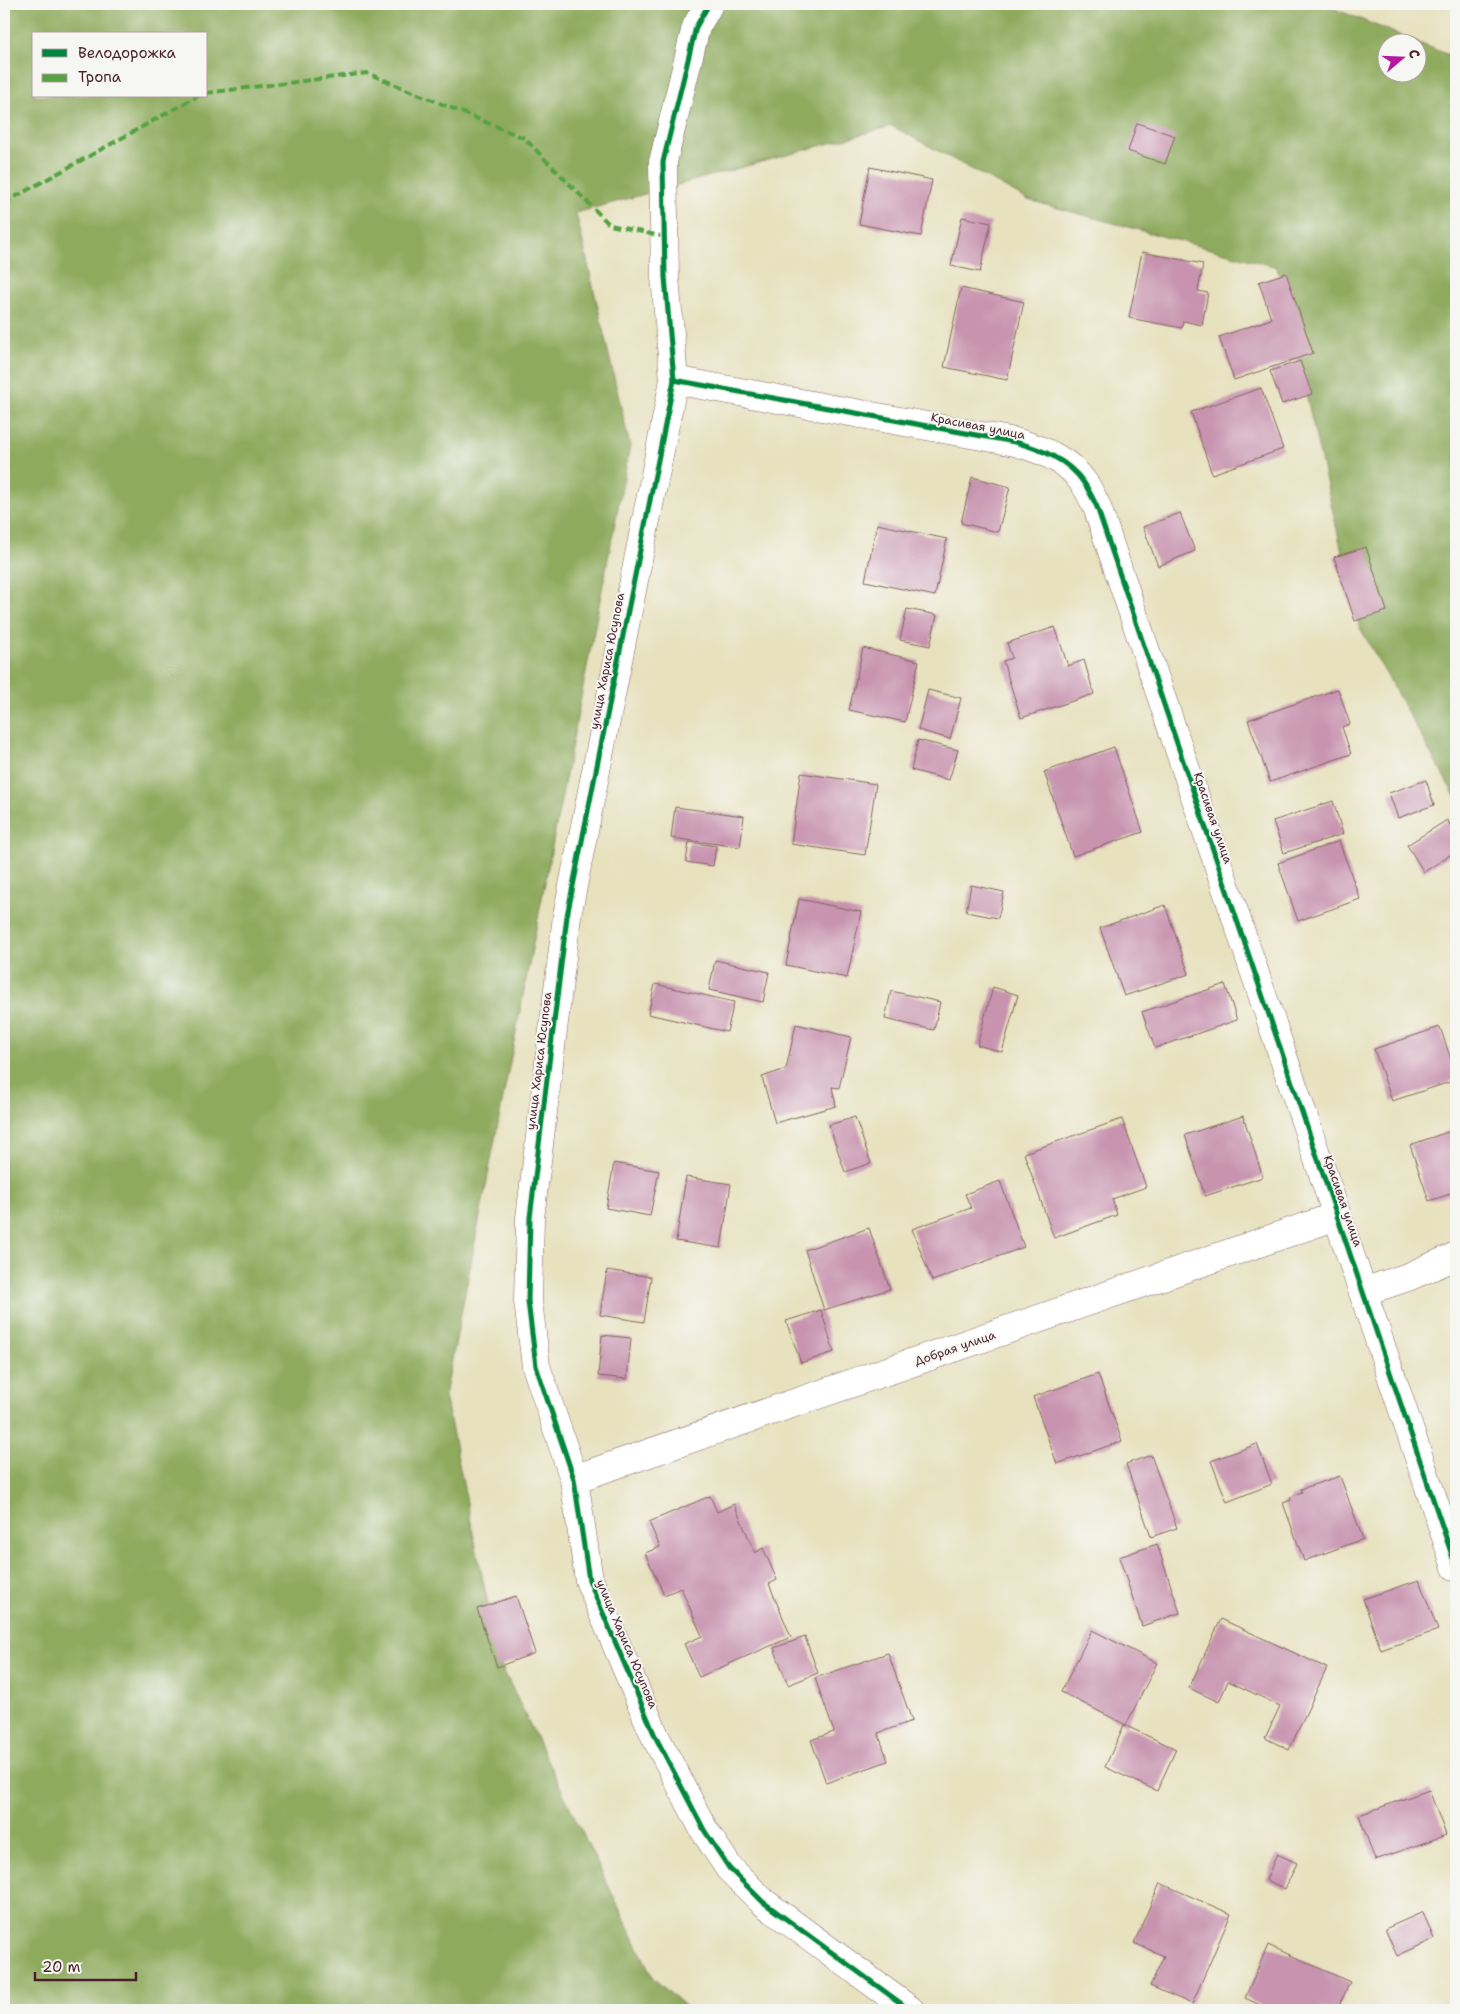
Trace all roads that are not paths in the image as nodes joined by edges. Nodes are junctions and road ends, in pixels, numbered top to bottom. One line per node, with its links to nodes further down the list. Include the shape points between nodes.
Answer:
1 (709, 4): 2 (street, улица Хариса Юсупова, via 696,27 663,162 665,277)
2 (674, 380): 3 (street, Красивая улица, via 1015,442 1042,450 1065,463 1083,481 1097,507); 6 (street, улица Хариса Юсупова, via 567,916 530,1218 528,1301 536,1366)
3 (1337, 1216): 5 (street, Красивая улица); 6 (street, Добрая улица)
4 (1456, 1256): 5 (street)
5 (1362, 1292): 7 (street, Красивая улица)
6 (574, 1480): 8 (street, улица Хариса Юсупова, via 589,1580 656,1736 704,1830 729,1868 763,1902)
7 (1456, 1567)
8 (910, 2010)

